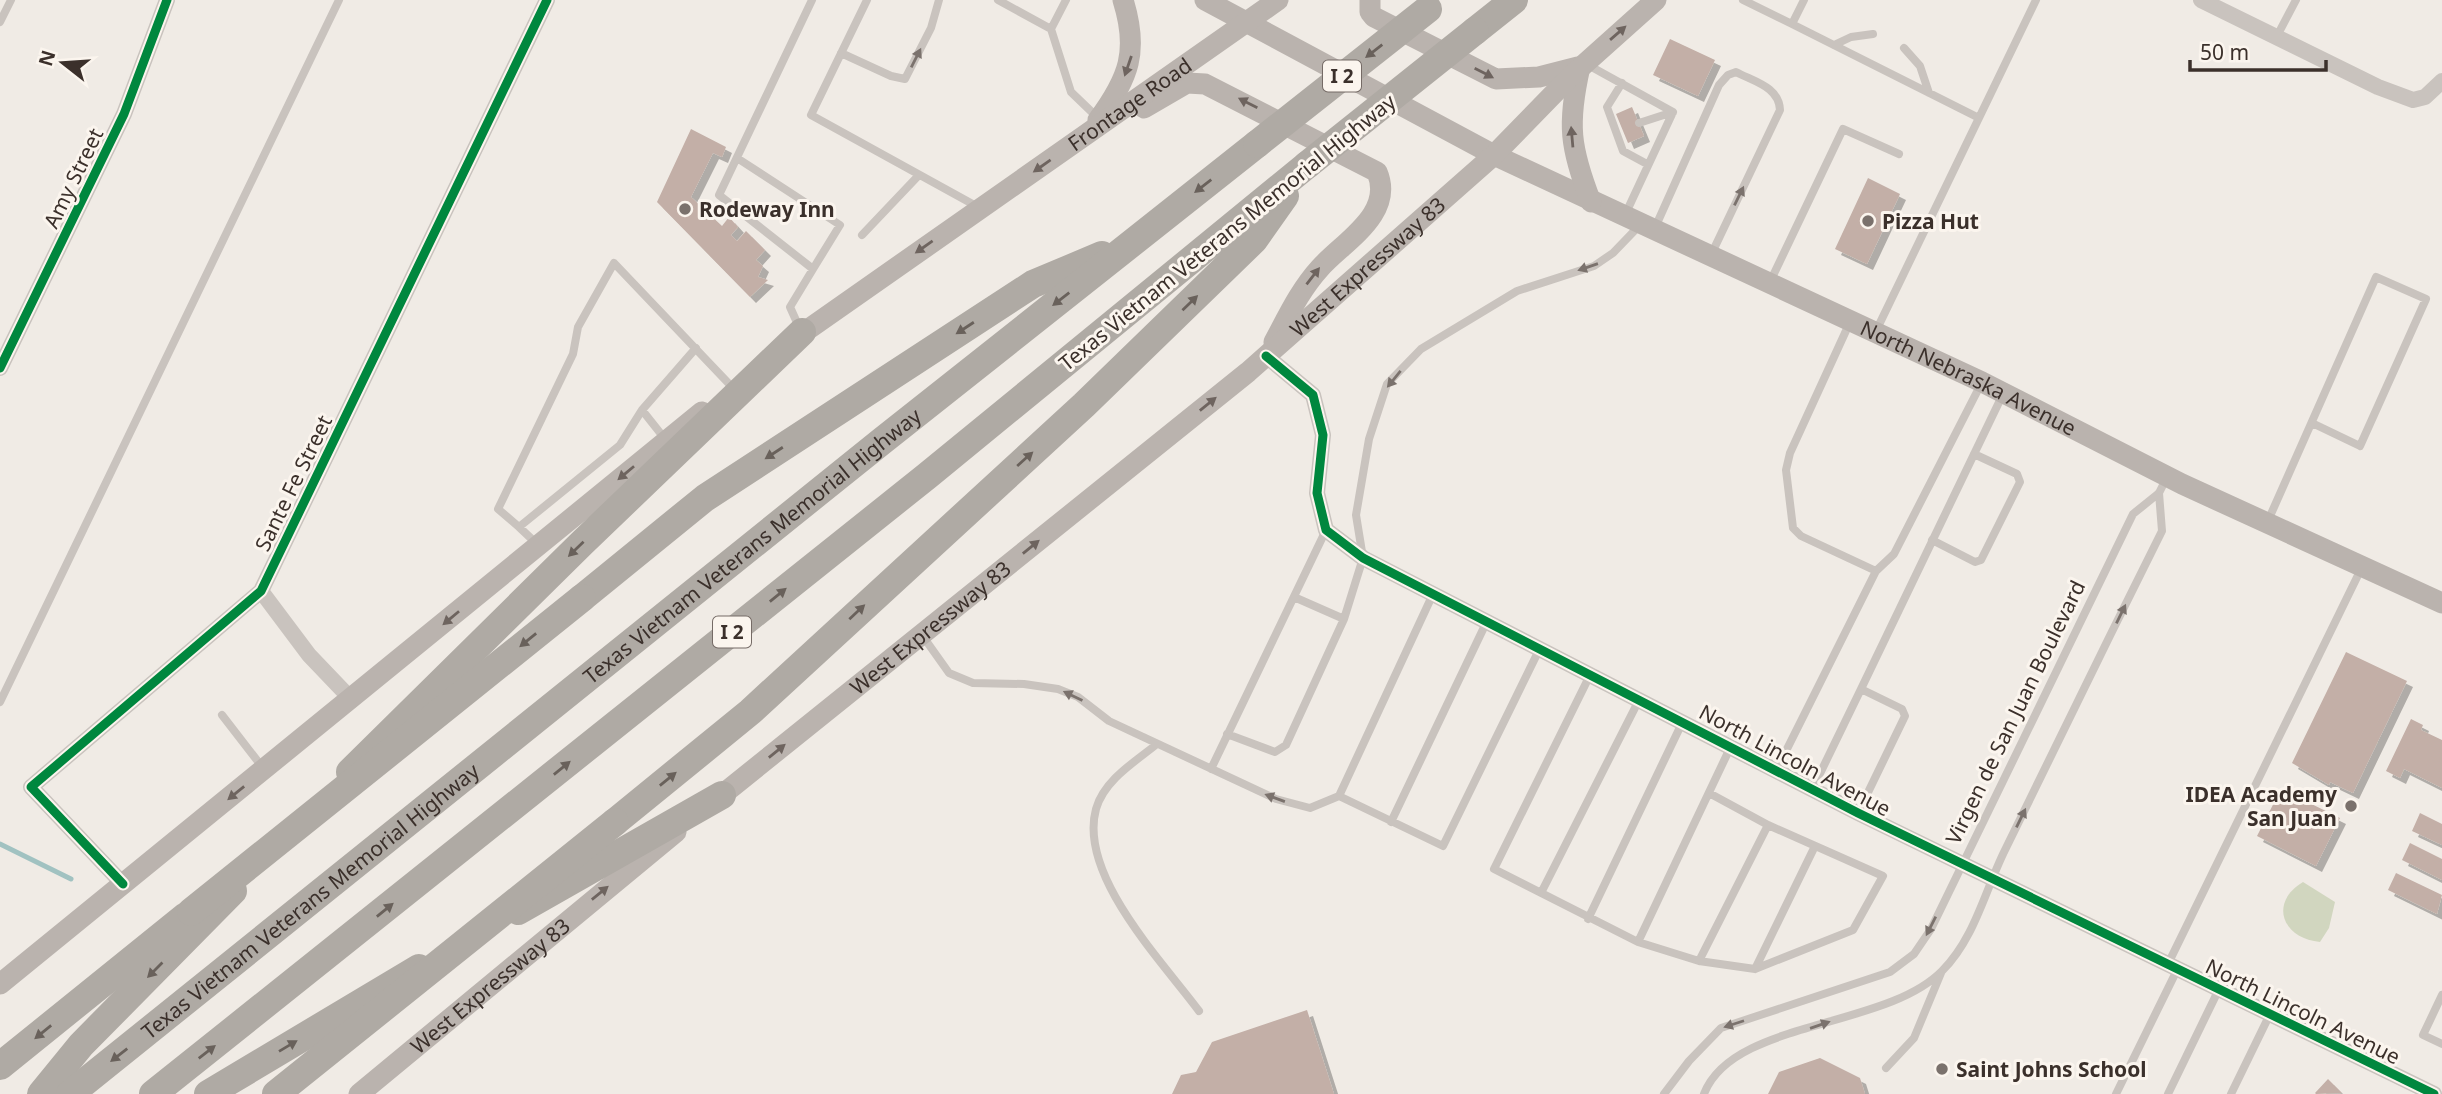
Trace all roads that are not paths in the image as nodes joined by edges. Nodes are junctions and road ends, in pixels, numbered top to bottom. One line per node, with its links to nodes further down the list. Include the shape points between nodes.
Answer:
1 (10, 0): 23 (lane)
2 (167, 0): 58 (street, Amy Street, via 124,114)
3 (339, 0): 87 (lane)
4 (547, 0): 75 (street, Sante Fe Street)
5 (812, 0): 41 (lane)
6 (867, 0): 30 (lane)
7 (939, 0): 30 (lane, one-way to 7, via 905,79 931,28)
8 (998, 0): 25 (lane)
9 (1066, 0): 25 (lane)
10 (1123, 0): 38 (main road, one-way to 38, via 1131,24 1130,65)
11 (1205, 0): 22 (main road, North Nebraska Avenue)
12 (1278, 0): 22 (main road, Frontage Road)
13 (1370, 0): 31 (main road, one-way to 31, via 1374,16 1496,79 1539,77)
14 (1514, 0): 43 (highway, Texas Vietnam Veterans Memorial Highway / I 2, bridge)
15 (1656, 0): 31 (main road, West Expressway 83, one-way to 15)
16 (1743, 0): 24 (lane)
17 (1804, 0): 24 (lane)
18 (2036, 0): 36 (lane)
19 (2202, 0): 27 (street)
20 (2296, 0): 27 (lane)
21 (1433, 4): 49 (highway, Texas Vietnam Veterans Memorial Highway / I 2, one-way to 49, bridge)
22 (1246, 21): 38 (main road, Frontage Road); 40 (main road, North Nebraska Avenue)
23 (0, 22)
24 (1793, 24): 28 (lane)
25 (1051, 29): 38 (lane, via 1070,92)
26 (1873, 34): 28 (lane)
27 (2277, 36): 32 (street, via 2413,100 2425,97)
28 (1834, 45): 34 (lane)
29 (1904, 48): 34 (lane, via 1920,66)
30 (841, 53): 44 (lane, via 811,116)
31 (1582, 65): 33 (lane); 40 (main road, West Expressway 83); 45 (main road, one-way to 31, via 1574,159 1570,118)
32 (2442, 81)
33 (1622, 83): 35 (lane); 42 (lane, via 1607,107 1623,151)
34 (1929, 93): 36 (lane)
35 (1673, 112): 37 (lane); 42 (lane)
36 (1979, 118): 55 (lane)
37 (1639, 123)
38 (1094, 126): 46 (main road, Frontage Road, one-way to 46); 57 (main road, one-way to 38, via 1320,267 1368,222 1380,201 1379,176 1374,169 1205,84 1187,83 1120,121)
39 (1899, 153): 52 (lane, via 1843,129)
40 (1494, 155): 45 (main road, North Nebraska Avenue); 57 (main road, West Expressway 83)
41 (737, 158): 51 (lane, via 719,195); 51 (lane, via 840,225)
42 (1647, 164): 47 (lane)
43 (1307, 165): 124 (highway, Texas Vietnam Veterans Memorial Highway / I 2, one-way to 43, via 916,485); 126 (highway, one-way to 43, bridge, via 750,712 1084,405 1254,240)
44 (919, 175): 46 (lane); 48 (lane)
45 (1591, 202): 47 (main road, North Nebraska Avenue)
46 (981, 208): 54 (main road, one-way to 54)
47 (1639, 225): 50 (main road, North Nebraska Avenue); 50 (lane, one-way to 47, via 1780,110 1774,91 1736,72 1718,85); 72 (lane, one-way to 72, via 1594,266 1517,291 1421,349 1387,384 1369,439 1356,515)
48 (862, 235)
49 (1134, 242): 120 (highway, one-way to 120, bridge, via 1033,284 705,498); 123 (highway, Texas Vietnam Veterans Memorial Highway / I 2, one-way to 123)
50 (1710, 257): 52 (main road, North Nebraska Avenue)
51 (813, 269): 54 (lane, via 790,307)
52 (1768, 284): 53 (main road, North Nebraska Avenue)
53 (1850, 322): 55 (main road, North Nebraska Avenue); 74 (lane, via 1786,470 1793,528)
54 (802, 332): 60 (main road); 122 (highway, one-way to 122, via 391,730 81,1045)
55 (1875, 334): 59 (main road, North Nebraska Avenue)
56 (696, 348): 60 (lane); 62 (lane); 68 (lane, via 614,263 578,327 573,354 498,509)
57 (1266, 356): 69 (street, via 1313,395 1323,435 1317,493); 81 (main road, West Expressway 83, one-way to 57)
58 (0, 368)
59 (1982, 383): 61 (main road, North Nebraska Avenue); 74 (lane, via 1894,554)
60 (733, 388): 64 (main road)
61 (2003, 393): 65 (lane); 66 (main road, North Nebraska Avenue)
62 (642, 410): 64 (lane); 68 (lane, via 620,444)
63 (2312, 423): 63 (lane, via 2376,277 2426,299 2360,446); 67 (lane)
64 (666, 440): 71 (main road, one-way to 71)
65 (1974, 454): 70 (lane); 70 (lane, via 2017,474 2020,482 1981,560 1975,562)
66 (2163, 485): 67 (main road, North Nebraska Avenue); 104 (lane, Virgen de San Juan Boulevard, via 2133,513); 105 (lane, one-way to 66, via 2162,531)
67 (2267, 523): 73 (main road, North Nebraska Avenue)
68 (519, 527): 71 (lane)
69 (1326, 530): 72 (street, North Lincoln Avenue); 77 (lane)
70 (1932, 540): 84 (lane)
71 (539, 545): 86 (main road, one-way to 86)
72 (1363, 558): 76 (street, North Lincoln Avenue); 79 (lane)
73 (2362, 566): 78 (main road, North Nebraska Avenue); 111 (lane)
74 (1876, 571): 95 (lane)
75 (261, 591): 86 (street, via 309,655); 106 (street, Sante Fe Street, via 31,788)
76 (1433, 594): 80 (street, North Lincoln Avenue); 99 (lane)
77 (1294, 597): 79 (lane); 90 (lane)
78 (2442, 603)
79 (1344, 619): 90 (lane, via 1286,745 1275,752)
80 (1487, 621): 82 (street, North Lincoln Avenue); 101 (lane)
81 (922, 634): 91 (lane, one-way to 81, via 1058,689 973,683 949,673); 98 (main road, West Expressway 83, one-way to 81)
82 (1540, 648): 83 (street, North Lincoln Avenue); 101 (lane, via 1443,846)
83 (1591, 673): 85 (street, North Lincoln Avenue); 107 (lane, via 1494,869)
84 (1861, 689): 96 (lane); 100 (lane, via 1902,709 1905,716)
85 (1640, 698): 89 (street, North Lincoln Avenue); 107 (lane)
86 (352, 700): 94 (main road)
87 (0, 702)
88 (222, 715): 94 (lane)
89 (1683, 721): 92 (street, North Lincoln Avenue); 108 (lane)
90 (1227, 734): 93 (lane)
91 (1157, 744): 93 (lane); 117 (lane, via 1118,775 1096,808 1093,850 1108,888)
92 (1731, 746): 95 (street, North Lincoln Avenue); 97 (lane)
93 (1211, 769): 99 (lane, one-way to 93, via 1310,808 1276,799)
94 (264, 770): 106 (main road, one-way to 106)
95 (1776, 771): 96 (street, North Lincoln Avenue)
96 (1812, 790): 100 (street, North Lincoln Avenue)
97 (1709, 793): 102 (lane); 109 (lane)
98 (722, 795): 125 (highway, one-way to 98); 127 (main road, West Expressway 83, one-way to 98)
99 (1339, 796): 101 (lane)
100 (1858, 813): 104 (street, North Lincoln Avenue)
101 (1391, 822)
102 (1768, 825): 103 (lane); 110 (lane)
103 (1815, 846): 112 (lane); 112 (lane, via 1883,876 1853,930)
104 (1960, 864): 105 (street, North Lincoln Avenue); 128 (lane, Virgen de San Juan Boulevard, one-way to 128, via 1931,929 1914,954 1890,972 1721,1028)
105 (1990, 879): 111 (street, North Lincoln Avenue); 113 (lane, via 1963,945)
106 (122, 884): 114 (main road)
107 (1541, 893): 108 (lane)
108 (1588, 919): 109 (lane)
109 (1638, 943): 110 (lane)
110 (1699, 961): 112 (lane)
111 (2173, 966): 115 (street, North Lincoln Avenue); 130 (lane)
112 (1755, 969)
113 (1941, 972): 121 (lane, via 1914,1038); 129 (lane, one-way to 113, via 1719,1068 1742,1050 1902,998)
114 (2, 980)
115 (2219, 989): 118 (street, North Lincoln Avenue); 131 (lane)
116 (2442, 995): 119 (lane, via 2423,1035)
117 (1199, 1011)
118 (2270, 1014): 132 (lane); 133 (street, North Lincoln Avenue)
119 (2442, 1044)
120 (0, 1066)
121 (1886, 1068)
122 (41, 1094)
123 (70, 1094)
124 (153, 1094)
125 (208, 1094)
126 (276, 1094)
127 (359, 1094)
128 (1664, 1094)
129 (1704, 1094)
130 (2116, 1094)
131 (2168, 1094)
132 (2231, 1094)
133 (2434, 1094)

